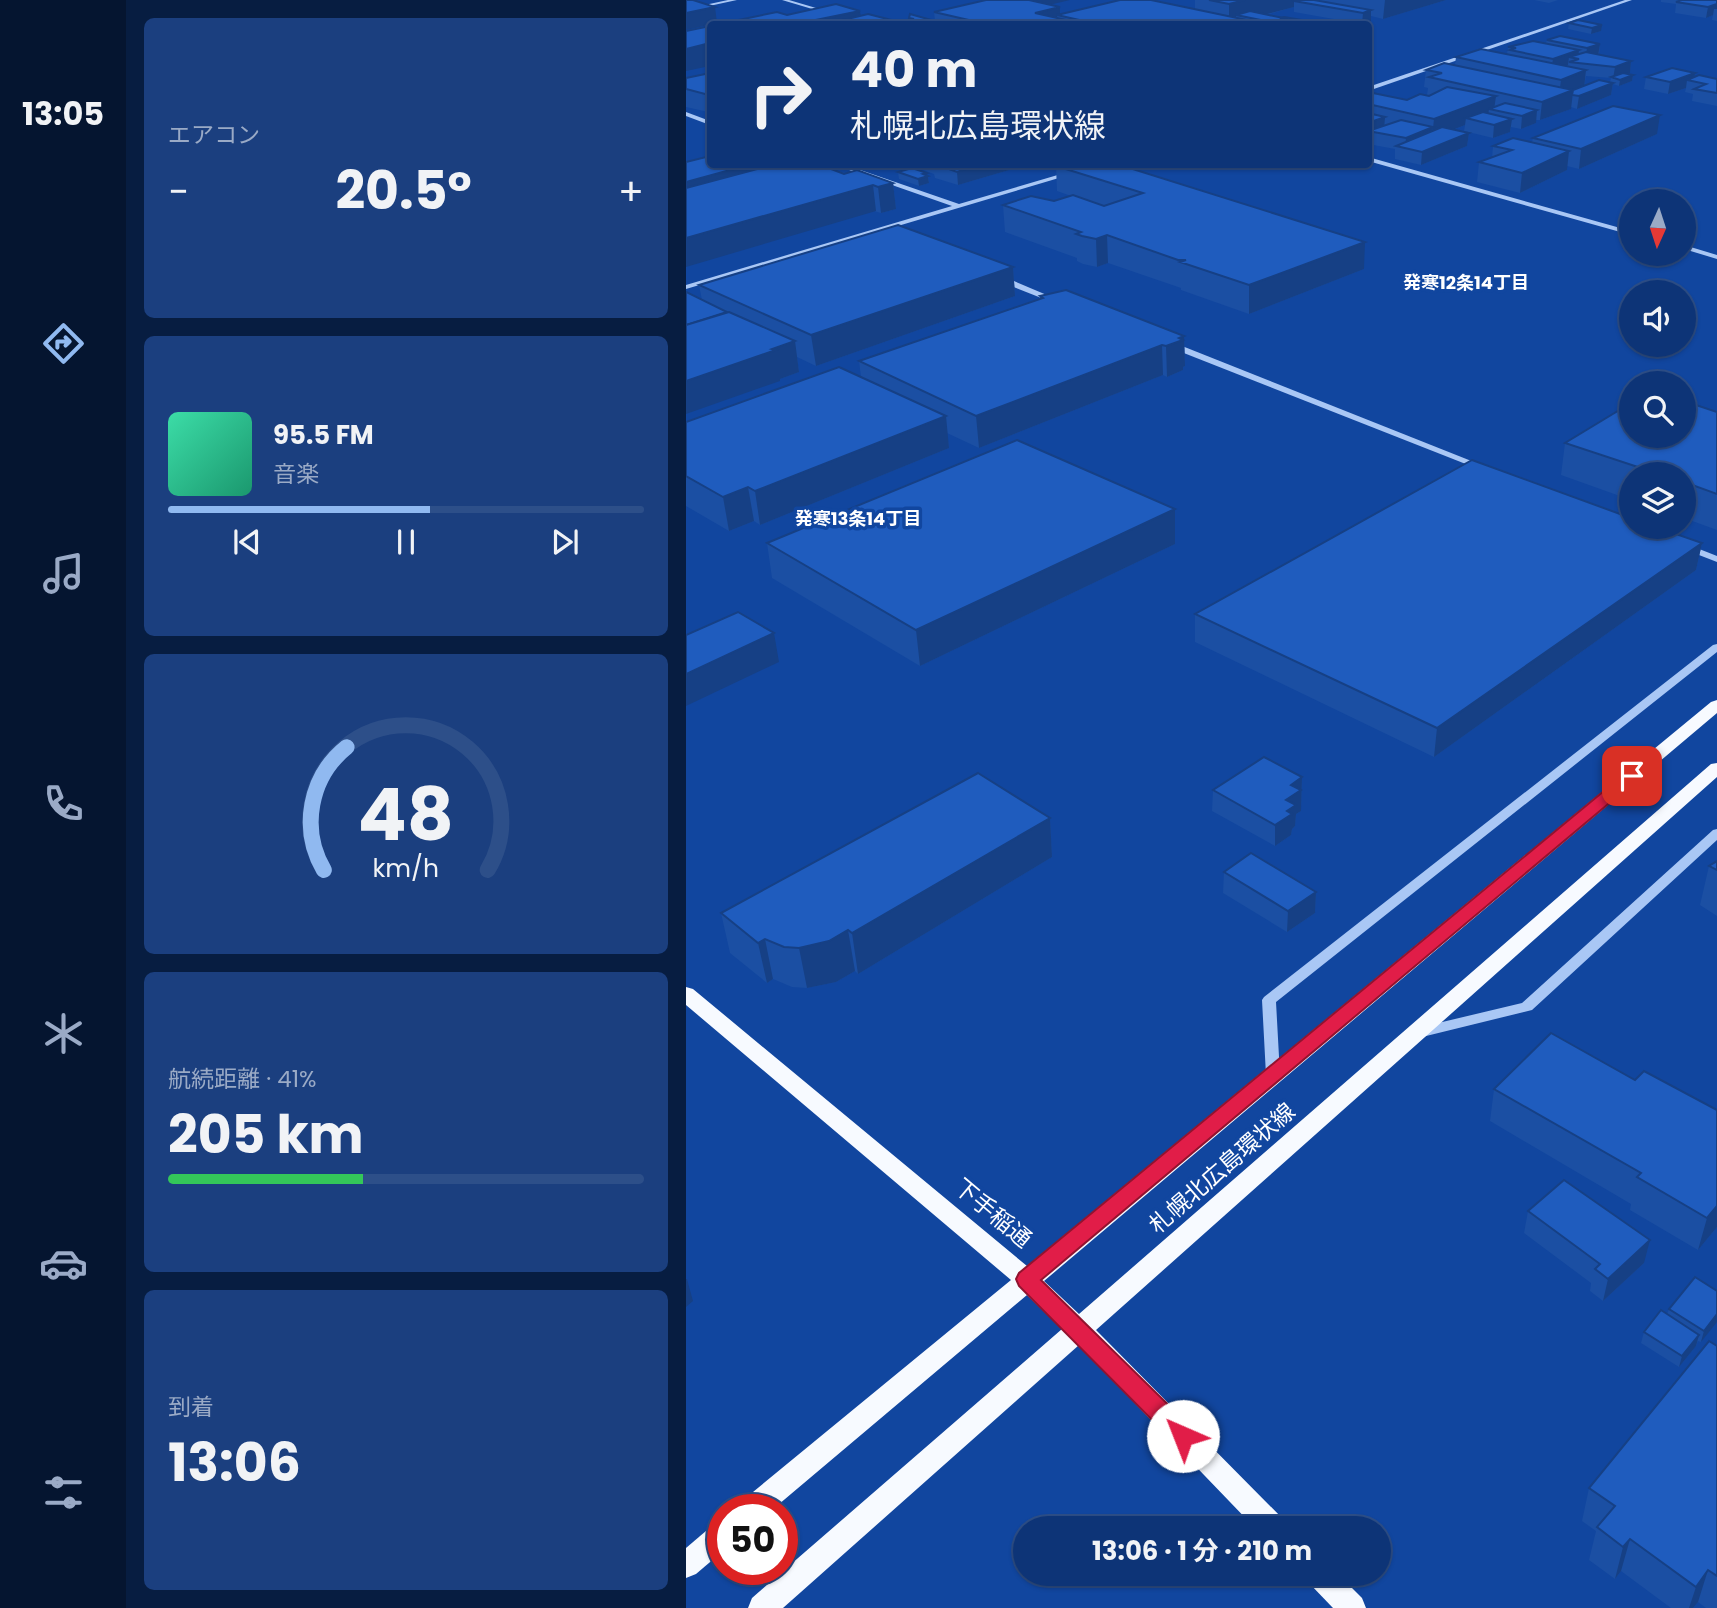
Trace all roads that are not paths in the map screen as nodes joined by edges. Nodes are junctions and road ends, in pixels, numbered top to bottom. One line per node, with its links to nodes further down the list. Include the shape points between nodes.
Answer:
1 (735, 0): 4 (street)
2 (784, 0): 5 (street)
3 (1630, 0): 6 (street)
4 (686, 10)
5 (835, 14)
6 (1372, 88)
7 (686, 114): 8 (street)
8 (707, 120)
9 (707, 121): 10 (street)
10 (686, 126)
11 (1372, 160): 16 (street)
12 (847, 168): 14 (street)
13 (1088, 168): 14 (street)
14 (958, 206): 15 (street)
15 (875, 229): 17 (street); 21 (street)
16 (1619, 230)
17 (888, 234)
18 (1696, 251): 19 (street)
19 (1717, 257)
20 (992, 275): 22 (street)
21 (686, 287)
22 (1070, 306)
23 (1162, 342): 24 (street)
24 (1488, 469)
25 (1670, 541): 26 (street)
26 (1717, 559)
27 (1717, 647): 33 (street, via 1269,1000)
28 (1717, 705): 33 (main road, 札幌北広島環状線)
29 (1717, 768): 32 (main road, 札幌北広島環状線)
30 (1717, 832): 32 (street, via 1527,1007)
31 (686, 994): 34 (main road, 下手稲通)
32 (1416, 1034): 35 (main road, 札幌北広島環状線)
33 (1273, 1075): 34 (main road, 札幌北広島環状線)
34 (1026, 1279): 35 (main road, 下手稲通); 36 (main road, 札幌北広島環状線)
35 (1080, 1330): 37 (main road, 下手稲通); 41 (main road, 札幌北広島環状線)
36 (770, 1494)
37 (1261, 1516)
38 (707, 1547): 39 (main road)
39 (686, 1565)
40 (1331, 1586): 42 (main road)
41 (762, 1608)
42 (1352, 1608)

